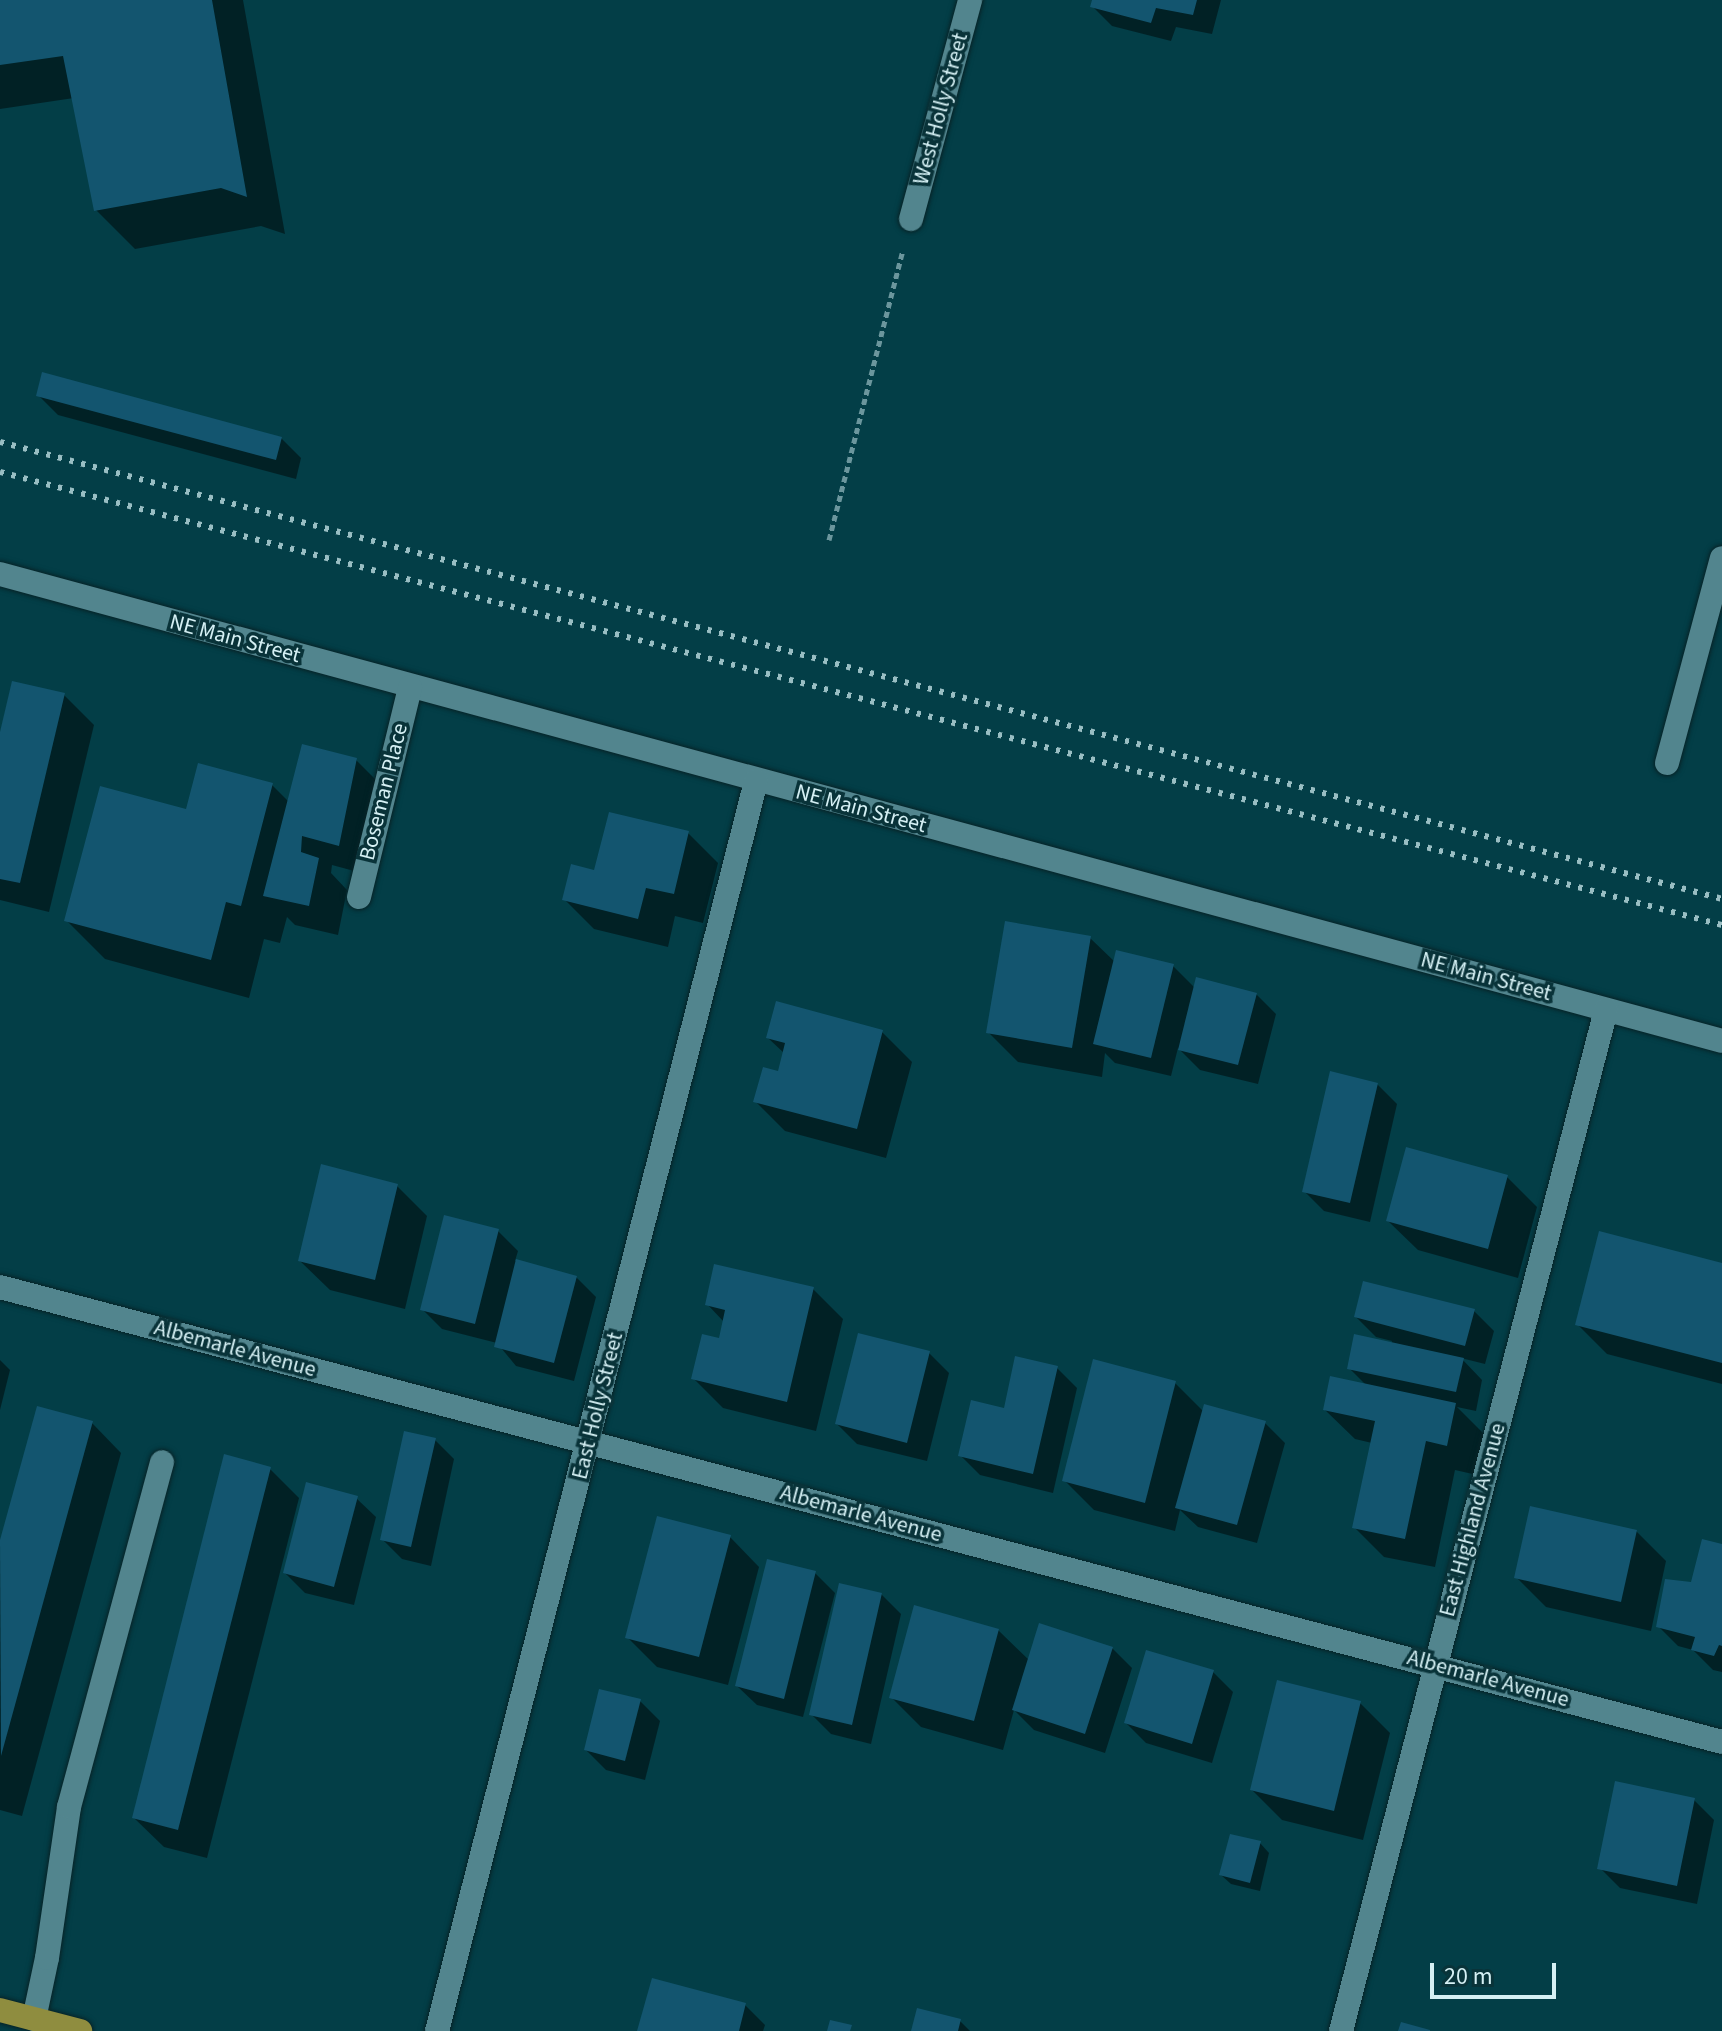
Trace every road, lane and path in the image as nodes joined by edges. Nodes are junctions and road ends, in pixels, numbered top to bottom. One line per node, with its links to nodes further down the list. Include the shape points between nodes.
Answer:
1 (970, 0): 2 (street, West Holly Street)
2 (911, 219): 3 (path)
3 (829, 540)
4 (1722, 558): 7 (street)
5 (0, 574): 6 (street, NE Main Street)
6 (410, 687): 8 (street, NE Main Street); 9 (street, Boseman Place)
7 (1667, 763)
8 (756, 781): 10 (street, NE Main Street); 13 (street, East Holly Street)
9 (359, 897)
10 (1606, 1010): 11 (street, NE Main Street); 15 (street, East Highland Avenue)
11 (1722, 1041)
12 (0, 1287): 13 (street, Albemarle Avenue)
13 (589, 1442): 15 (street, Albemarle Avenue); 20 (street, East Holly Street)
14 (162, 1462): 18 (street, via 69,1807)
15 (1436, 1665): 16 (street, Albemarle Avenue); 21 (street, East Highland Avenue)
16 (1722, 1742)
17 (0, 2010): 18 (main road)
18 (34, 2019): 19 (main road)
19 (80, 2031)
20 (437, 2031)
21 (1341, 2031)

